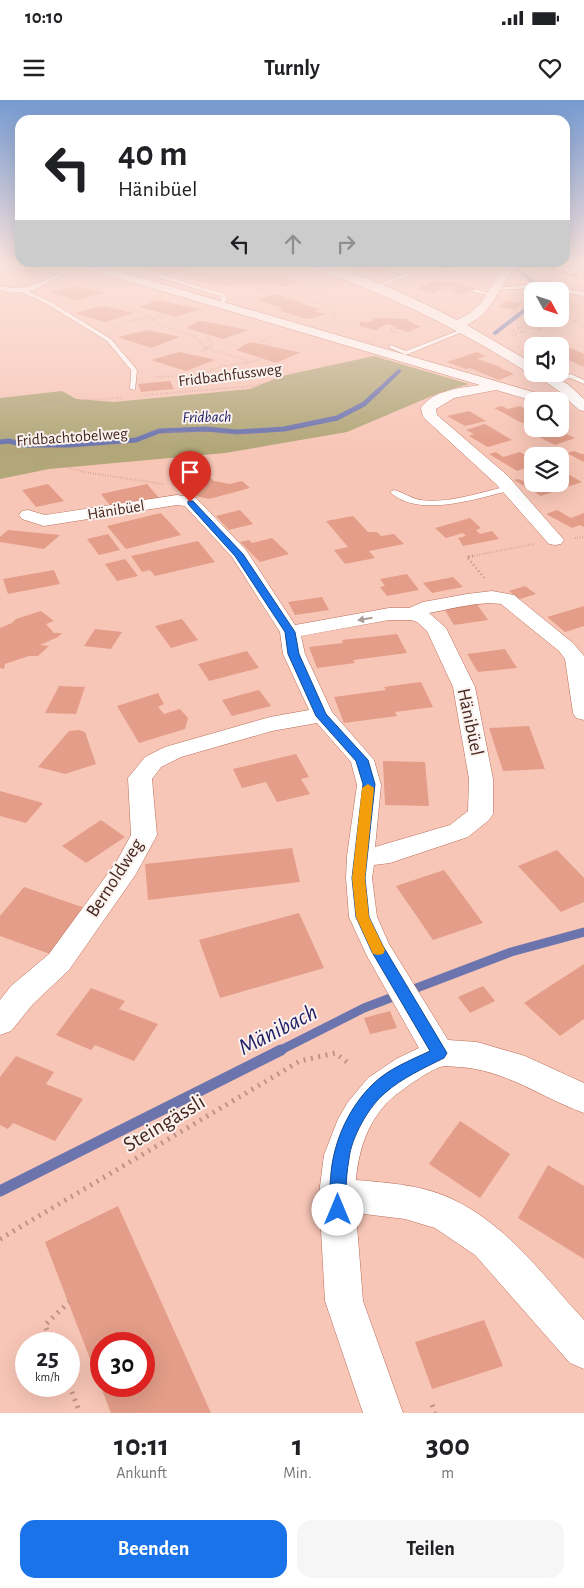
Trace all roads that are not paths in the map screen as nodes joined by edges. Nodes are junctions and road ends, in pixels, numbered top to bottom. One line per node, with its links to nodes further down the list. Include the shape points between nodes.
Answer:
1 (83, 325): 14 (lane, via 114,345 134,370)
2 (287, 325): 13 (street)
3 (454, 325): 5 (street)
4 (463, 325): 5 (street)
5 (460, 328): 6 (lane, via 406,353); 7 (street)
6 (391, 347)
7 (524, 364)
8 (569, 376): 10 (lane)
9 (569, 376): 10 (lane)
10 (572, 376): 12 (lane)
11 (559, 382): 17 (street)
12 (584, 382)
13 (497, 387): 15 (street); 18 (street, via 448,396 428,408 430,417)
14 (133, 388)
15 (524, 394)
16 (569, 403): 17 (street)
17 (582, 404)
18 (509, 488): 19 (lane, via 420,504 403,499); 21 (street)
19 (394, 492)
20 (28, 515): 23 (street, Hänibüel, via 44,522 177,500 190,502 238,554)
21 (548, 542)
22 (413, 614): 23 (street, one-way to 23, via 389,614); 24 (street, via 423,608 467,600 506,599 566,647 575,658); 26 (street, Hänibüel, via 436,628 464,687 482,779 480,814 459,831 382,856)
23 (290, 632): 25 (street, via 294,654)
24 (584, 713)
25 (322, 716): 26 (street, via 362,760 369,784); 27 (street, Bernoldweg, via 270,724 173,752 153,762 140,778 144,835 127,867 59,962 22,995)
26 (360, 856): 28 (street, via 363,917 377,948)
27 (0, 1022)
28 (439, 1053): 29 (street, via 477,1055 525,1070); 30 (street, via 379,1088 360,1112 341,1156)
29 (584, 1099)
30 (337, 1194): 31 (street, via 405,1202 444,1213 488,1242); 32 (street, via 344,1301)
31 (584, 1349)
32 (383, 1413)

